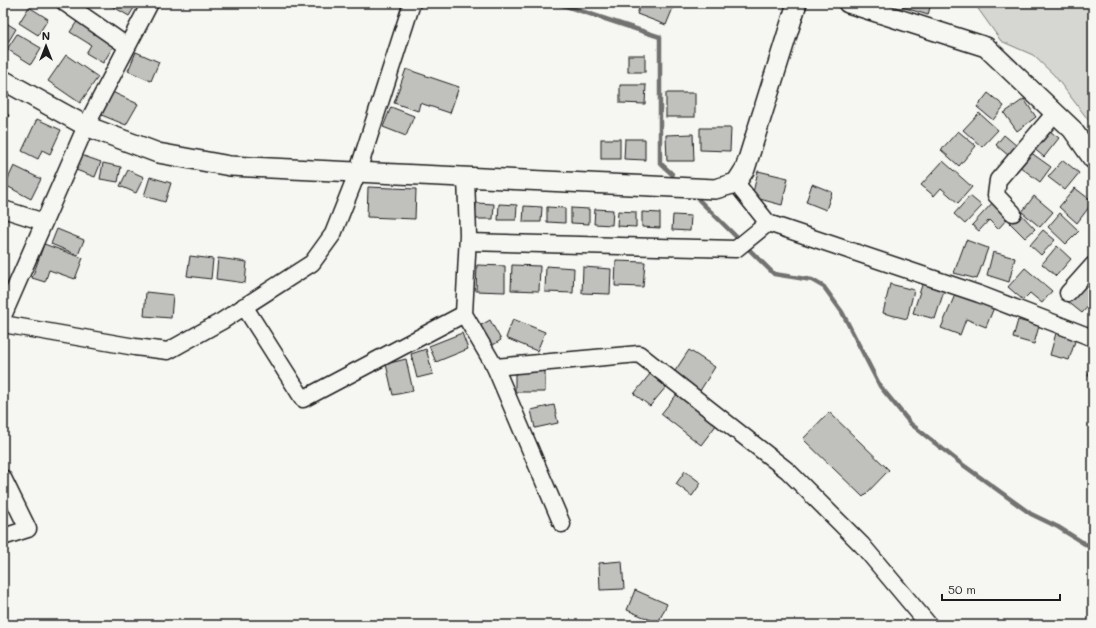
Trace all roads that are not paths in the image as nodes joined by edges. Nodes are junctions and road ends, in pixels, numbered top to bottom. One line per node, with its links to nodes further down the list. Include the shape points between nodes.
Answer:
1 (65, 3): 6 (street)
2 (150, 3): 6 (street)
3 (412, 3): 11 (street)
4 (797, 3): 13 (street, via 745,169)
5 (848, 3): 8 (street, via 986,47)
6 (127, 46): 9 (street)
7 (3, 80): 9 (street)
8 (1055, 113): 10 (street, via 1072,129); 15 (street, via 998,180 996,195)
9 (86, 126): 11 (street, via 158,153 230,166); 16 (street)
10 (1093, 159)
11 (358, 171): 12 (street); 21 (street, via 332,234 312,263)
12 (466, 177): 13 (street, via 715,189); 18 (street)
13 (736, 183): 17 (street)
14 (3, 208): 16 (street)
15 (1013, 213)
16 (44, 222): 23 (street)
17 (768, 223): 18 (street, via 736,249); 25 (street, via 979,294)
18 (468, 242): 22 (street)
19 (1093, 265): 20 (street)
20 (1068, 292)
21 (244, 306): 22 (street, via 302,399); 24 (street, via 168,350 135,347)
22 (464, 314): 26 (street)
23 (3, 316)
24 (3, 324)
25 (1093, 338)
26 (495, 367): 28 (street); 30 (street, via 639,354 788,471 862,544)
27 (3, 478): 29 (street, via 28,529)
28 (562, 524)
29 (3, 537)
30 (929, 625)

